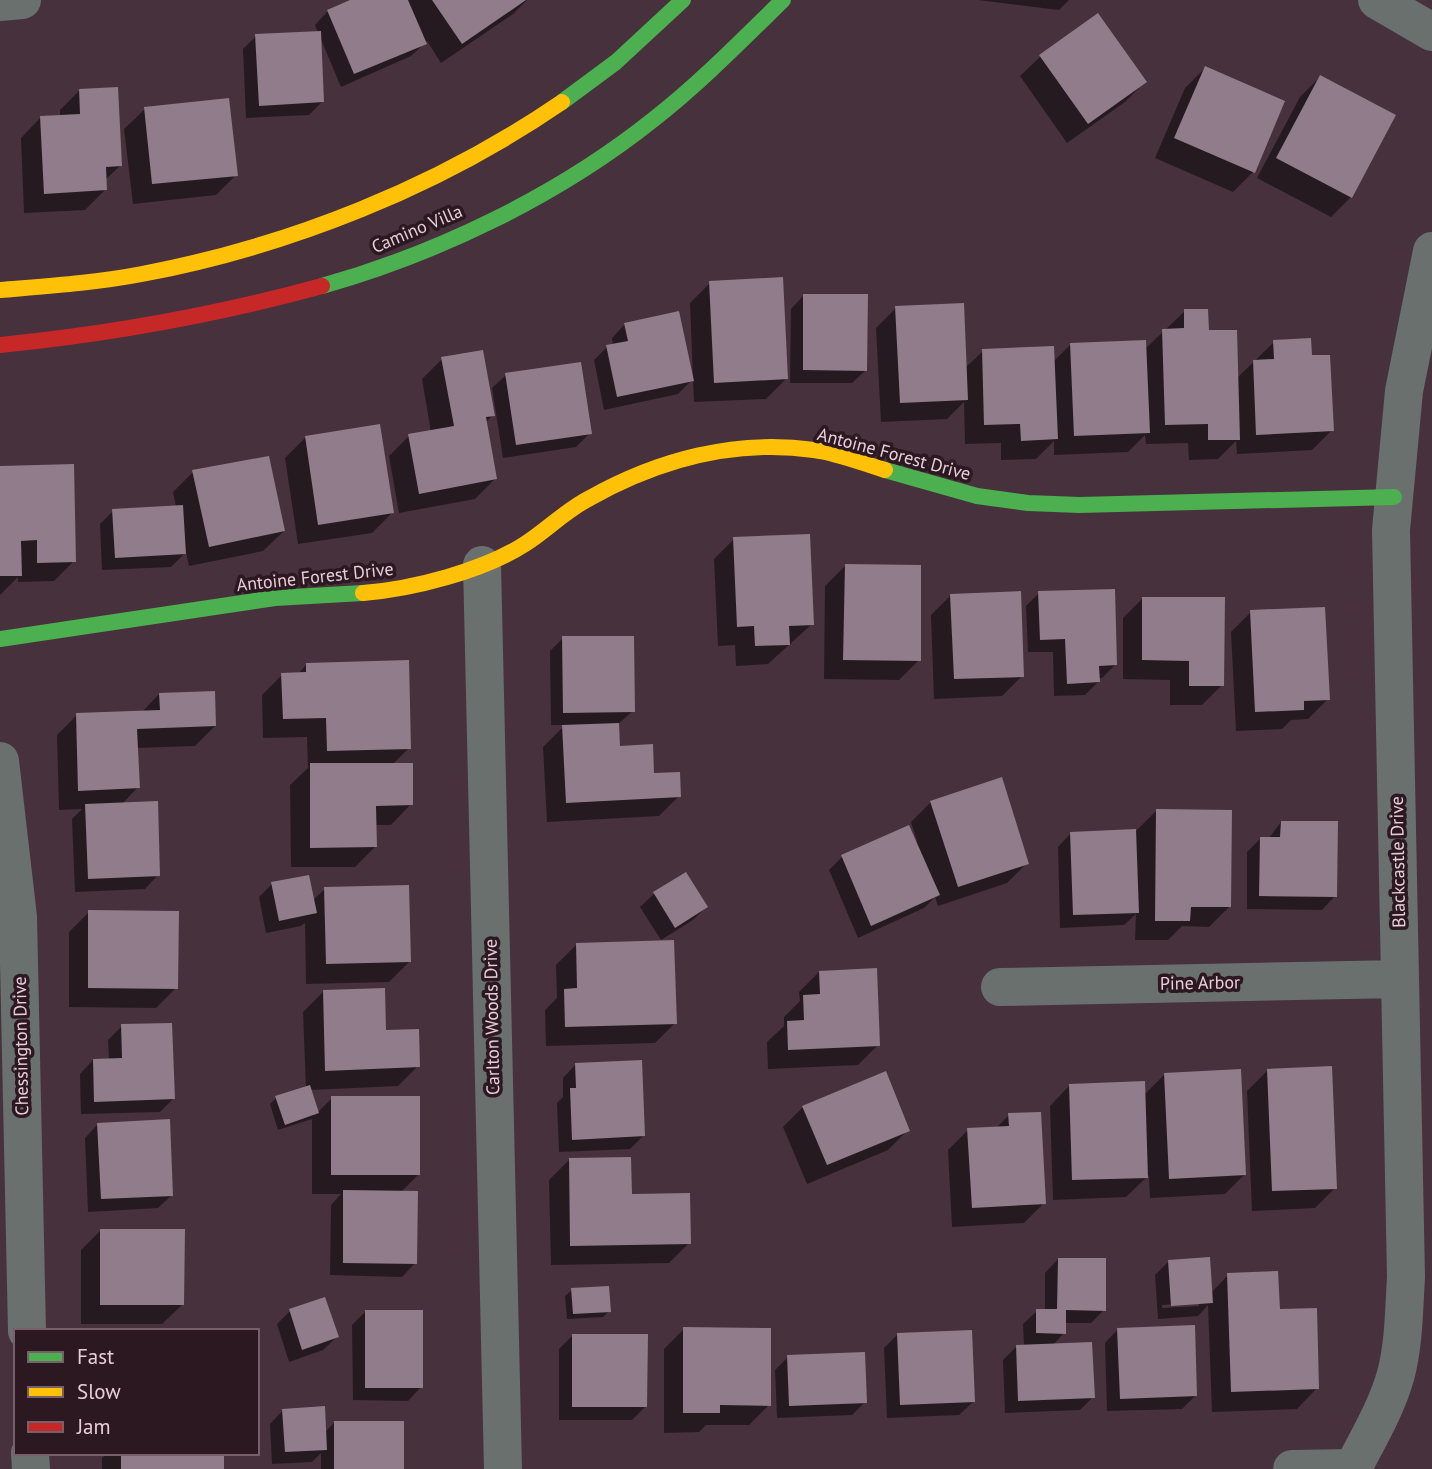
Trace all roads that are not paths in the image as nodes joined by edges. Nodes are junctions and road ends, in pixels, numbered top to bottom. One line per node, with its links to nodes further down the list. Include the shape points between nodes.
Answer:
1 (22, 0): 5 (street)
2 (683, 0): 8 (street, via 594,81 500,142 400,193 278,239 162,271)
3 (783, 0): 9 (street, Camino Villa, via 699,82 633,135 526,201 413,254 294,296 171,325)
4 (1377, 0): 6 (street)
5 (0, 2)
6 (1432, 32)
7 (1432, 251): 10 (street, Blackcastle Drive, via 1404,391)
8 (0, 290)
9 (0, 345)
10 (1394, 497): 11 (street, Antoine Forest Drive, via 1028,503 927,484 816,450 748,447 680,457 648,468 587,499 523,545); 14 (street, Blackcastle Drive)
11 (482, 565): 12 (street, Antoine Forest Drive, via 372,592 275,598); 18 (street, Carlton Woods Drive)
12 (0, 639)
13 (0, 761): 16 (street, Chessington Drive, via 18,916)
14 (1400, 979): 15 (street, Pine Arbor); 17 (street, Blackcastle Drive, via 1406,1277 1402,1336 1385,1405)
15 (999, 987)
16 (27, 1329)
17 (1353, 1468): 19 (street)
18 (503, 1469)
19 (1292, 1469)

